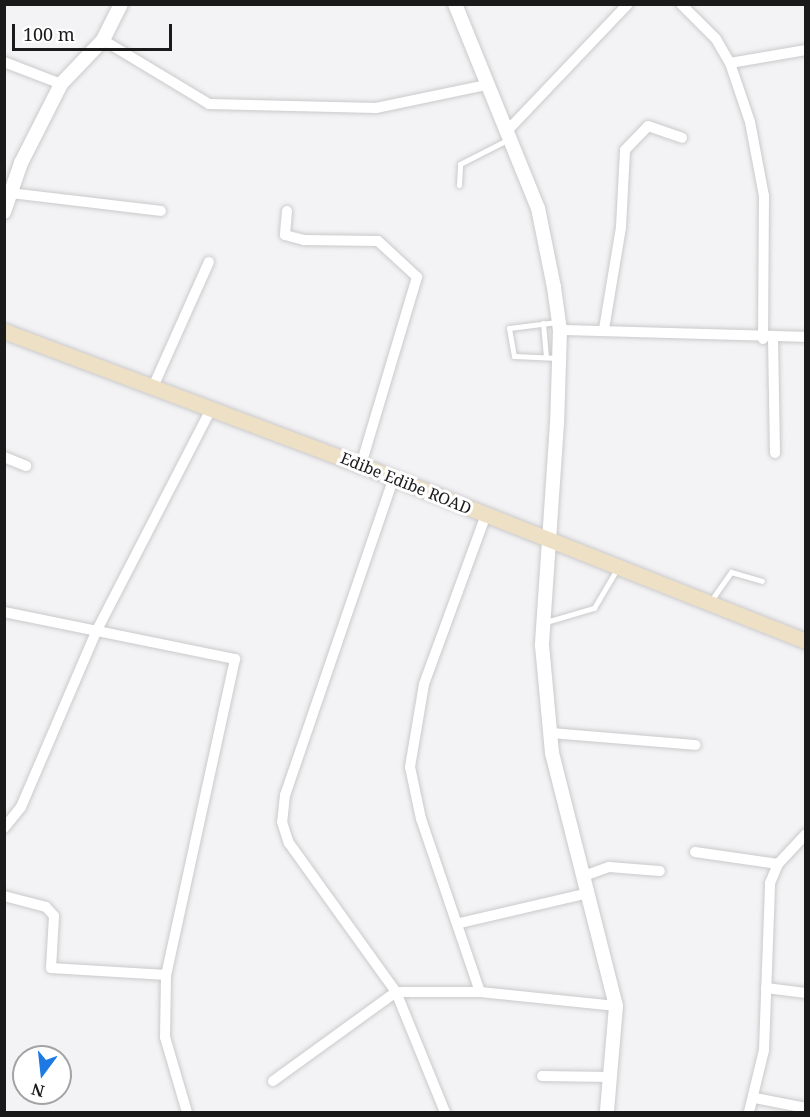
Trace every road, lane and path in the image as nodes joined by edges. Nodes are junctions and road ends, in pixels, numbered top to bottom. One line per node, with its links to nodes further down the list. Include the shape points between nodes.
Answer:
1 (121, 4): 5 (street)
2 (455, 4): 10 (street)
3 (628, 4): 11 (street)
4 (681, 4): 8 (street, via 716,39)
5 (103, 40): 9 (street); 10 (street, via 209,104 376,108)
6 (806, 50): 8 (street)
7 (4, 62): 9 (street)
8 (730, 63): 24 (street, via 750,122 764,196)
9 (61, 84): 14 (street)
10 (486, 85): 11 (street)
11 (509, 135): 13 (lane, via 460,165); 20 (street, via 547,243)
12 (682, 138): 21 (street, via 648,126 625,150 621,226)
13 (459, 185)
14 (10, 193): 15 (street); 17 (street)
15 (160, 211)
16 (287, 211): 30 (street, via 285,235 378,242 417,277)
17 (4, 212)
18 (209, 262): 26 (street)
19 (543, 323): 20 (lane); 25 (lane); 25 (lane, via 509,328 509,351 514,356)
20 (559, 326): 21 (street); 25 (street)
21 (604, 329): 24 (street)
22 (4, 331): 26 (main road, Edibe Edibe ROAD)
23 (806, 337): 24 (street)
24 (768, 338): 28 (street)
25 (552, 357): 34 (street)
26 (153, 387): 27 (main road, Edibe Edibe ROAD)
27 (211, 409): 30 (main road, Edibe Edibe ROAD); 40 (street)
28 (776, 453)
29 (4, 457): 31 (street)
30 (362, 465): 32 (main road, Edibe Edibe ROAD)
31 (26, 466)
32 (394, 477): 33 (main road, Edibe Edibe ROAD); 55 (street, via 285,795 282,822 289,843)
33 (486, 515): 34 (main road, Edibe Edibe ROAD); 52 (street, via 424,684 410,767 420,819)
34 (550, 541): 35 (main road, Edibe Edibe ROAD); 39 (street)
35 (618, 568): 37 (main road, Edibe Edibe ROAD); 39 (lane, via 594,608)
36 (762, 581): 37 (lane, via 731,572)
37 (709, 603): 41 (main road, Edibe Edibe ROAD)
38 (4, 612): 40 (street)
39 (544, 623): 42 (street)
40 (97, 630): 44 (street, via 21,807); 53 (street, via 235,659)
41 (806, 641)
42 (550, 733): 43 (street); 49 (street)
43 (696, 745)
44 (4, 828)
45 (806, 834): 47 (street)
46 (695, 852): 47 (street)
47 (778, 864): 54 (street, via 770,883)
48 (660, 871): 49 (street, via 609,867)
49 (584, 876): 50 (street)
50 (589, 893): 52 (street); 58 (street)
51 (4, 896): 53 (street, via 46,907 54,916 51,968)
52 (460, 923): 56 (street)
53 (166, 975): 64 (street, via 165,1037)
54 (766, 988): 57 (street); 62 (street, via 764,1050)
55 (396, 992): 56 (street); 61 (street); 65 (street)
56 (480, 992): 58 (street)
57 (806, 993)
58 (616, 1006): 60 (street)
59 (542, 1076): 60 (street)
60 (611, 1077): 66 (street)
61 (273, 1081)
62 (755, 1098): 63 (street); 67 (street)
63 (806, 1108)
64 (187, 1113)
65 (445, 1113)
66 (607, 1113)
67 (749, 1113)

